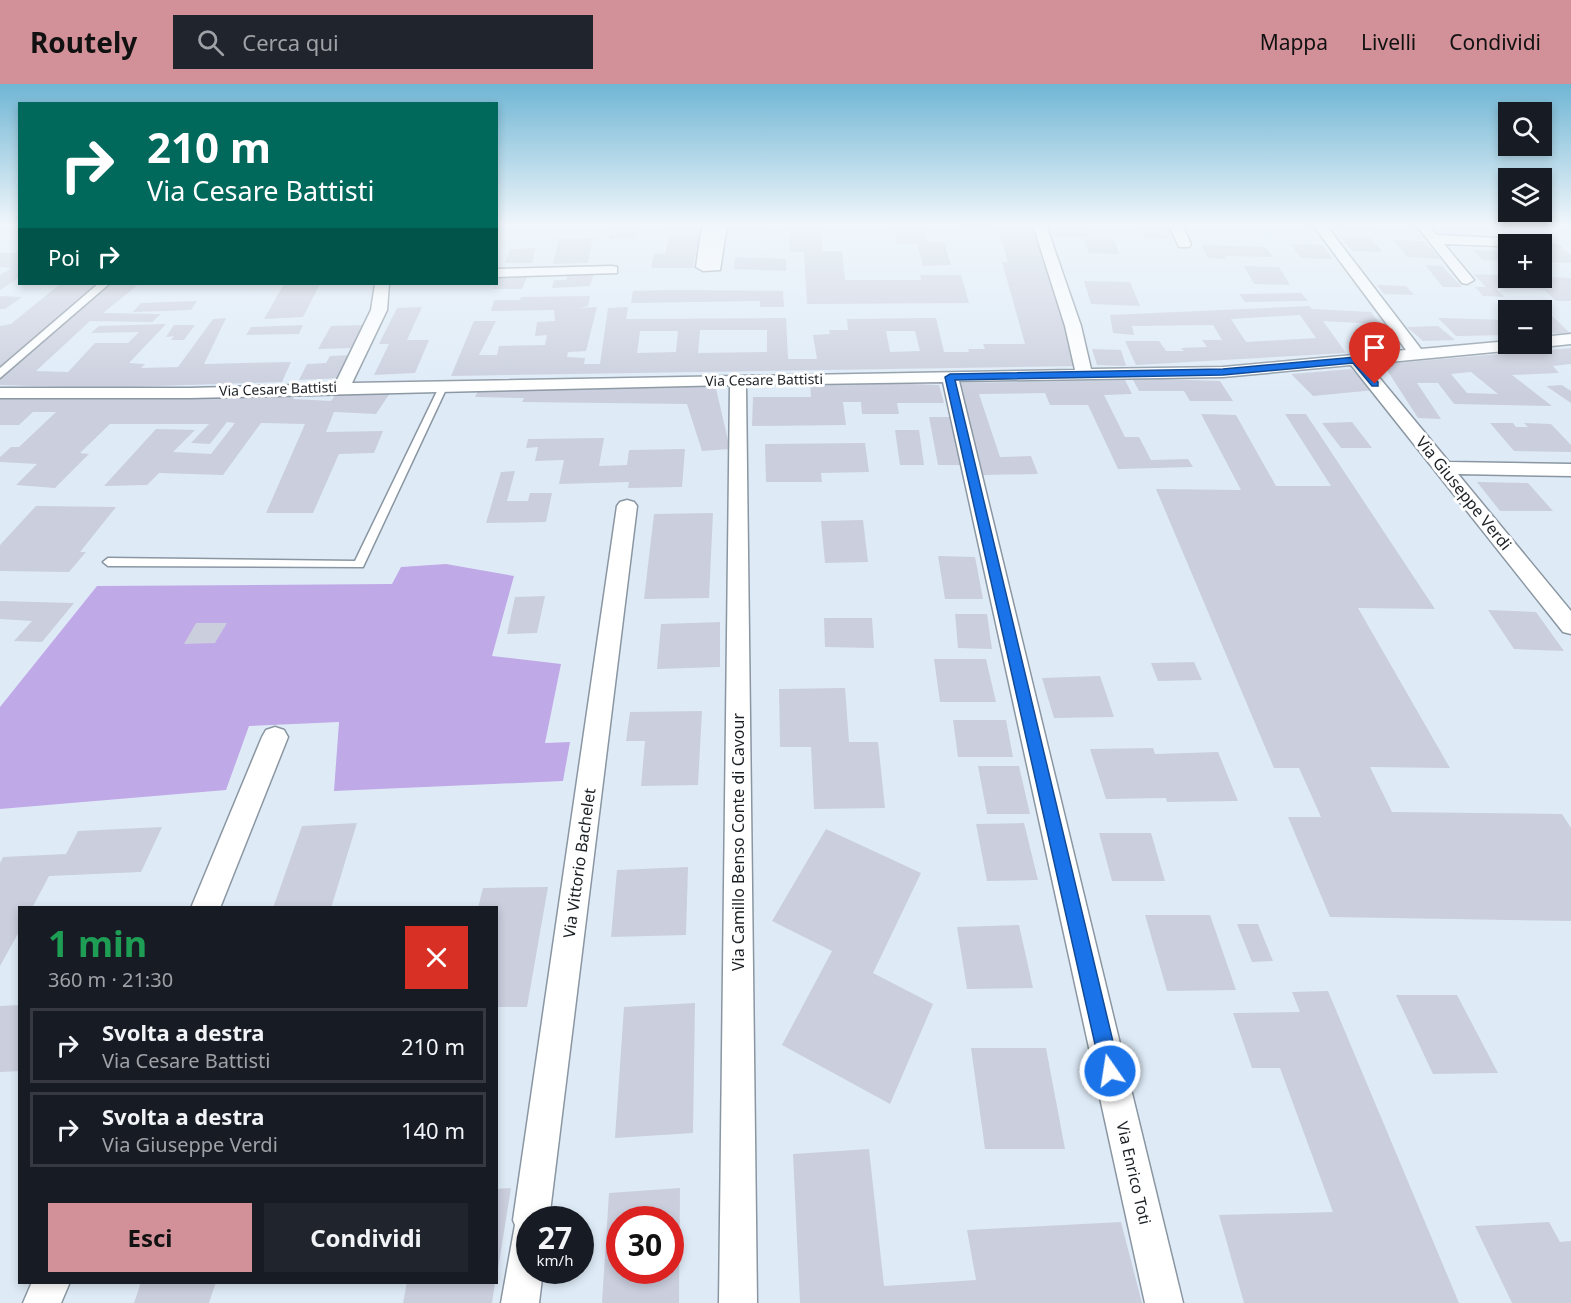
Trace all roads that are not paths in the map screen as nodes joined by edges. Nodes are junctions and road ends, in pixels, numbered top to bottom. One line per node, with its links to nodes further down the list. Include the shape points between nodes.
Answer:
1 (1058, 282): 10 (street)
2 (1362, 282): 8 (street)
3 (103, 285): 11 (street)
4 (382, 285): 15 (street, via 379,310)
5 (1571, 339): 6 (street)
6 (1552, 341)
7 (1498, 347): 8 (street, Via Cesare Battisti)
8 (1417, 354): 9 (street, Via Cesare Battisti)
9 (1356, 360): 10 (street, Via Cesare Battisti, via 1223,372); 17 (street, Via Giuseppe Verdi)
10 (1084, 373): 12 (street, Via Cesare Battisti)
11 (0, 374)
12 (950, 377): 13 (street, Via Cesare Battisti); 30 (street, Via Enrico Toti)
13 (738, 380): 14 (street, Via Cesare Battisti); 29 (street, Via Camillo Benso Conte di Cavour)
14 (444, 385): 15 (street, Via Cesare Battisti); 20 (lane, via 359,565)
15 (342, 387): 16 (street, Via Cesare Battisti, via 190,393)
16 (0, 393)
17 (1443, 468): 18 (street); 21 (street, Via Giuseppe Verdi)
18 (1571, 470)
19 (627, 506): 24 (street, Via Vittorio Bachelet)
20 (108, 562)
21 (1571, 626)
22 (275, 736): 23 (street)
23 (206, 906)
24 (533, 1206)
25 (50, 1284): 27 (street)
26 (523, 1284): 28 (street)
27 (42, 1303)
28 (520, 1303)
29 (738, 1303)
30 (1164, 1303)

